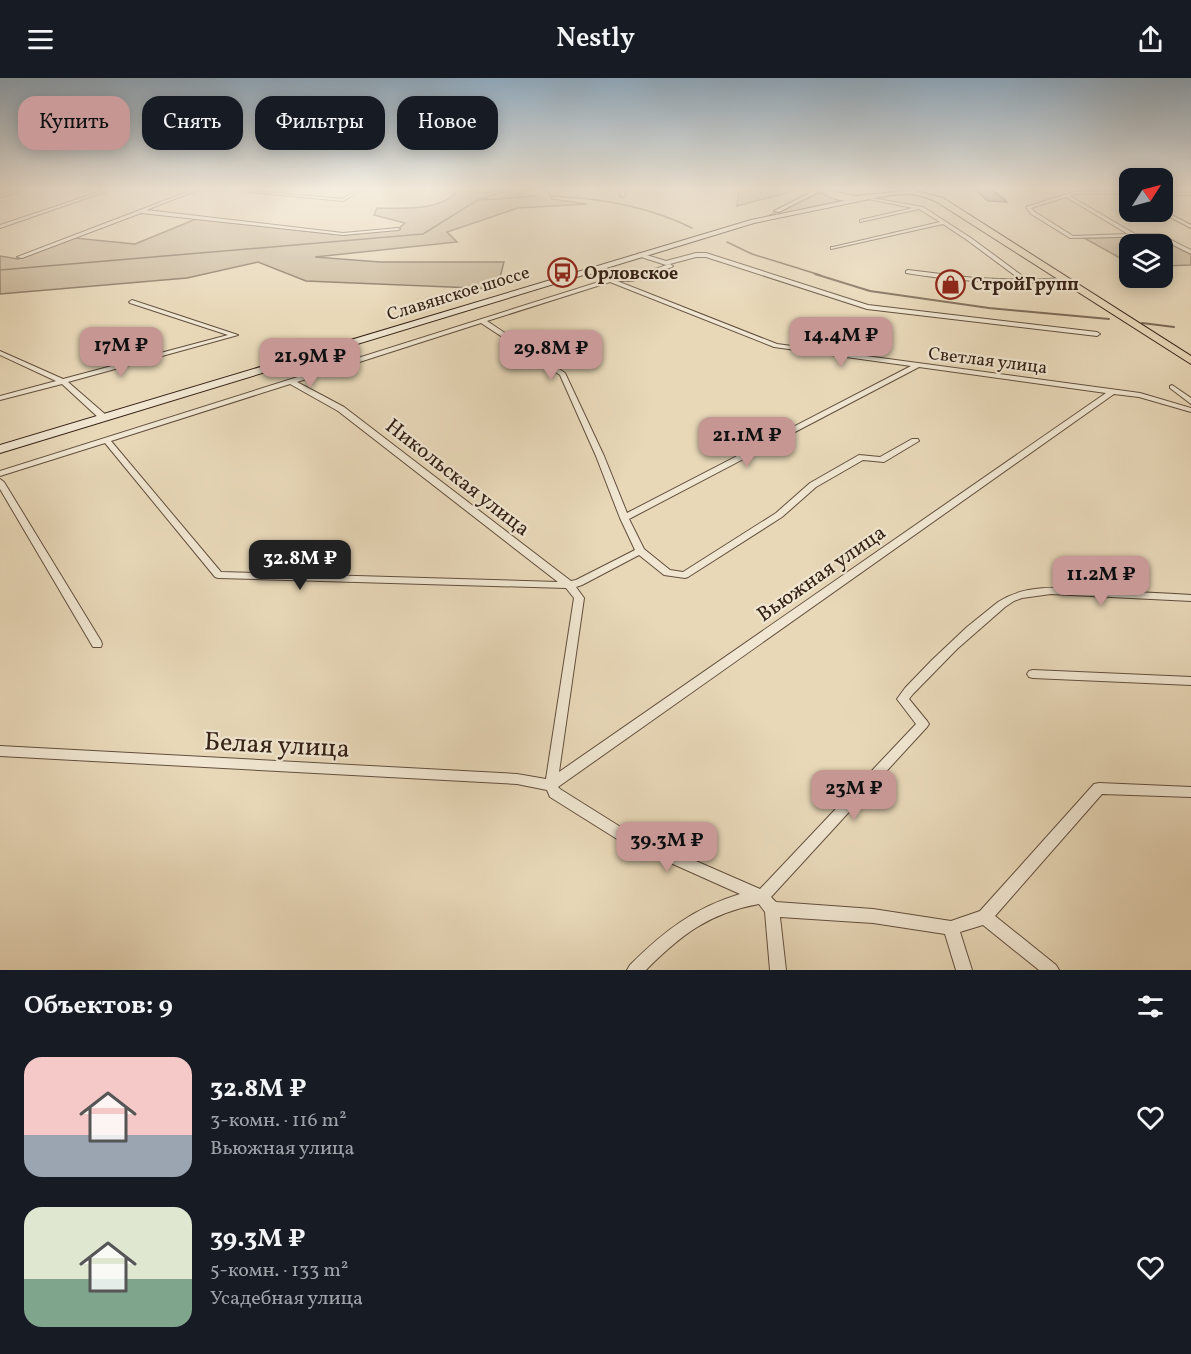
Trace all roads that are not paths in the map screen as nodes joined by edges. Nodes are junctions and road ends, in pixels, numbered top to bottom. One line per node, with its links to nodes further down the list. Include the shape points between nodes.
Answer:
1 (88, 231): 14 (street)
2 (313, 231): 3 (street, via 343,234)
3 (380, 231)
4 (721, 231): 13 (main road, Славянское шоссе)
5 (910, 231): 11 (street)
6 (955, 231): 20 (street)
7 (988, 231): 19 (main road)
8 (1062, 231): 9 (street, via 1072,237)
9 (1119, 235)
10 (1173, 243): 12 (street)
11 (833, 248)
12 (1191, 252)
13 (640, 255): 16 (main road, Славянское шоссе); 23 (street, via 666,262 706,255 867,307)
14 (20, 257)
15 (670, 266): 18 (street, via 632,279)
16 (588, 271): 18 (street, Светлая улица); 34 (main road, Славянское шоссе)
17 (908, 272): 20 (street)
18 (612, 279): 22 (street); 26 (street, Светлая улица, via 763,343)
19 (1066, 280): 20 (street); 25 (main road)
20 (1027, 282)
21 (132, 302): 27 (street, via 235,334)
22 (483, 321): 28 (street); 40 (street, via 563,374)
23 (1097, 334)
24 (0, 353): 27 (street)
25 (1191, 361)
26 (916, 366): 30 (street, Светлая улица); 40 (street)
27 (62, 381): 31 (street); 34 (street)
28 (292, 382): 35 (street); 42 (street, Никольская улица, via 341,409)
29 (1172, 387): 32 (street)
30 (1112, 392): 33 (street, Светлая улица); 48 (street, Вьюжная улица)
31 (0, 398)
32 (1191, 402)
33 (1191, 410)
34 (103, 417): 37 (main road, Славянское шоссе)
35 (106, 440): 38 (street); 42 (street, via 218,575)
36 (915, 441): 41 (street, via 880,460 862,457 813,485 779,515 685,575 667,573)
37 (0, 448)
38 (0, 474)
39 (0, 482): 44 (street)
40 (624, 518): 41 (street)
41 (640, 551): 42 (street)
42 (569, 585): 48 (street, via 579,598)
43 (1191, 598): 50 (street, via 1051,591 1010,599 906,692 906,705 923,724)
44 (98, 644)
45 (1033, 674): 46 (street)
46 (1191, 681)
47 (0, 751): 48 (street, Белая улица, via 517,779)
48 (551, 785): 50 (street, via 555,794 622,835)
49 (1191, 792): 52 (street, via 1100,788)
50 (762, 897): 51 (street); 54 (street, via 738,900 703,913 658,946)
51 (772, 909): 53 (street, via 873,916); 55 (street)
52 (985, 917): 53 (street); 57 (street)
53 (951, 928): 56 (street)
54 (635, 970)
55 (778, 970)
56 (964, 970)
57 (1051, 970)

